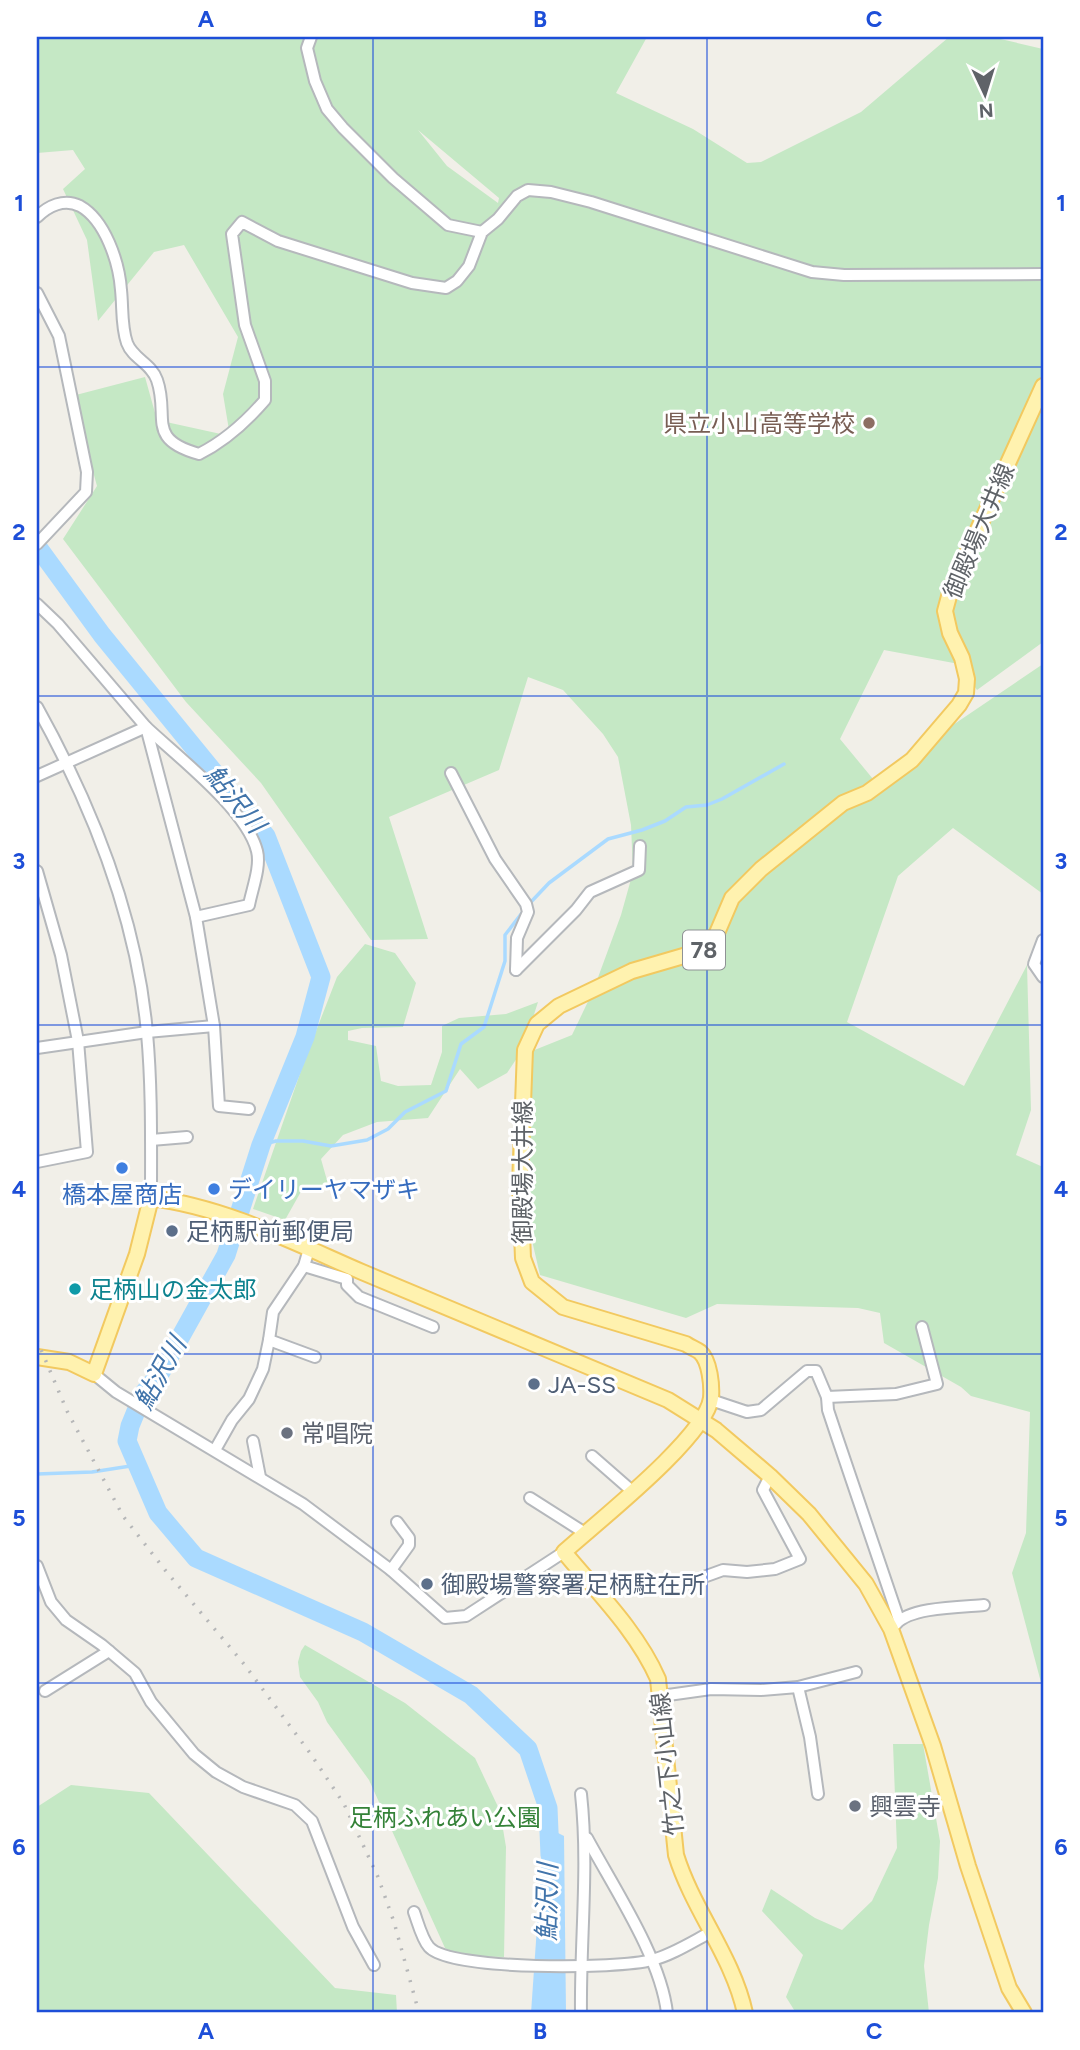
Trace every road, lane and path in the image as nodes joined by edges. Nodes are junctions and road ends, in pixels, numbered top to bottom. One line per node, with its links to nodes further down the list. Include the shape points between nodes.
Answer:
1 (311, 37): 3 (street, via 307,48 315,81 327,109 343,128 447,225)
2 (37, 218): 3 (street, via 46,208 65,203 91,214 103,227 121,286 128,345 149,365 157,381 163,430 179,449 200,454 250,419 265,400 265,381 245,325 232,234 242,222 278,241 412,283 446,288 469,266)
3 (482, 232): 4 (street, via 528,190 591,202 812,272)
4 (1043, 274)
5 (37, 293): 7 (street, via 59,336 88,472 86,492)
6 (1043, 386): 37 (main road, 御殿場大井線 / 78, via 945,611 967,679 959,705 912,760 867,793 843,803 761,869 732,898 718,933 704,950 632,971 559,1006 537,1024 525,1050 520,1185 523,1258 532,1282 563,1307 686,1344 702,1354)
7 (37, 544)
8 (37, 604): 10 (street)
9 (38, 711): 11 (street)
10 (146, 727): 11 (street); 16 (street); 16 (street, via 235,811 257,852 249,905)
11 (66, 764): 13 (street); 20 (street, via 126,920)
12 (451, 773): 14 (street, via 495,859 526,907 516,938 516,970 590,892 639,870)
13 (37, 776)
14 (640, 846)
15 (37, 871): 21 (street, via 61,955)
16 (196, 917): 19 (street)
17 (1043, 940): 18 (street, via 1034,964)
18 (1043, 977)
19 (214, 1027): 20 (street); 23 (street, via 219,1106)
20 (147, 1032): 21 (street); 25 (street)
21 (78, 1041): 22 (street); 26 (street, via 87,1152)
22 (37, 1048)
23 (249, 1109)
24 (187, 1137): 25 (street)
25 (151, 1140): 27 (street)
26 (37, 1162)
27 (151, 1198): 28 (main road, via 218,1213); 35 (main road, via 137,1254)
28 (309, 1249): 29 (street); 38 (main road, via 668,1400)
29 (304, 1266): 30 (street, via 347,1279 359,1297); 32 (street, via 273,1312)
30 (433, 1327)
31 (922, 1327): 36 (street, via 937,1384 896,1394)
32 (269, 1340): 34 (street); 40 (street, via 263,1369 249,1399)
33 (37, 1357): 35 (main road, via 69,1362)
34 (315, 1357)
35 (94, 1374): 40 (street, via 116,1392)
36 (827, 1397): 37 (street, via 816,1371 807,1371 761,1410 747,1412); 53 (street)
37 (711, 1400): 38 (main road)
38 (700, 1421): 43 (main road); 44 (main road, via 667,1461)
39 (253, 1441): 42 (street)
40 (215, 1450): 42 (street)
41 (592, 1457): 44 (street)
42 (260, 1476): 50 (street)
43 (770, 1476): 51 (street, via 763,1490 800,1559 775,1569 723,1570); 53 (main road, via 809,1514)
44 (632, 1491): 47 (main road)
45 (530, 1499): 47 (street)
46 (397, 1522): 50 (street, via 410,1545)
47 (585, 1534): 48 (main road)
48 (564, 1552): 50 (street, via 466,1616 445,1618); 58 (main road, 竹之下小山線, via 650,1661)
49 (37, 1566): 54 (street, via 51,1602 66,1620)
50 (391, 1570)
51 (690, 1582)
52 (984, 1605): 53 (street, via 934,1609)
53 (895, 1624): 70 (main road, via 968,1866 1009,1988)
54 (109, 1651): 57 (street); 65 (street, via 135,1673 151,1702 194,1754 243,1787 295,1805 312,1821 353,1927)
55 (856, 1672): 56 (street)
56 (798, 1687): 58 (street, via 711,1689); 60 (street)
57 (45, 1691)
58 (660, 1696): 63 (main road, 竹之下小山線, via 676,1855)
59 (581, 1794): 61 (street)
60 (818, 1794)
61 (586, 1836): 64 (street); 66 (street)
62 (414, 1912): 66 (street, via 429,1947 443,1956)
63 (711, 1932): 64 (street); 69 (main road, 竹之下小山線, via 738,1984)
64 (652, 1960): 66 (street); 68 (street)
65 (374, 1965)
66 (576, 1967): 67 (street)
67 (581, 2013)
68 (667, 2013)
69 (745, 2013)
70 (1024, 2013)

